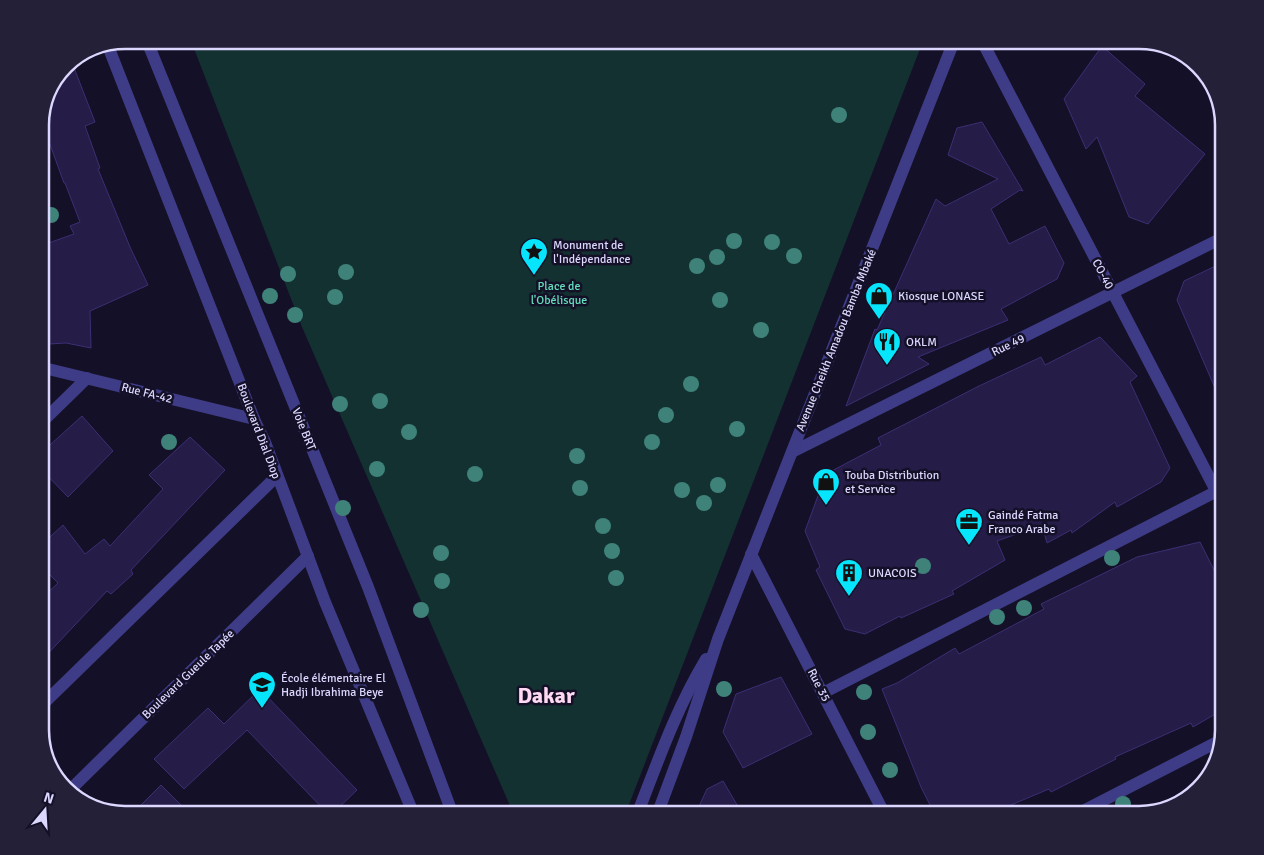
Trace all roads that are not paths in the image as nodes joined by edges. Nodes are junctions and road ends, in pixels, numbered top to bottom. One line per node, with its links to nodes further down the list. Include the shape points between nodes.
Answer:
1 (150, 49): 23 (street, Voie BRT, via 368,587)
2 (951, 49): 11 (street, Avenue Cheikh Amadou Bamba Mbaké)
3 (986, 49): 6 (street, CO-40)
4 (110, 50): 10 (street, Boulevard Dial Diop)
5 (1215, 242): 6 (street, Rue 49)
6 (1113, 293): 11 (street, Rue 49); 13 (street, CO-40)
7 (49, 368): 8 (street, Rue FA-42)
8 (86, 378): 9 (street); 10 (street, Rue FA-42)
9 (49, 415)
10 (254, 419): 12 (street, Boulevard Dial Diop)
11 (792, 452): 15 (street, Avenue Cheikh Amadou Bamba Mbaké)
12 (277, 476): 16 (street, Boulevard Dial Diop); 19 (street)
13 (1215, 480)
14 (1215, 492): 18 (street)
15 (751, 554): 17 (street, Avenue Cheikh Amadou Bamba Mbaké); 18 (street, Rue 35)
16 (308, 556): 21 (street, Boulevard Gueule Tapée); 22 (street, Boulevard Dial Diop)
17 (718, 639): 24 (street, Avenue Cheikh Amadou Bamba Mbaké, via 669,731); 25 (street, Avenue Cheikh Amadou Bamba Mbaké)
18 (823, 694): 26 (street, Rue 35)
19 (49, 698)
20 (1214, 744): 27 (street)
21 (74, 786)
22 (410, 806)
23 (451, 806)
24 (640, 806)
25 (660, 806)
26 (880, 806)
27 (1093, 806)

